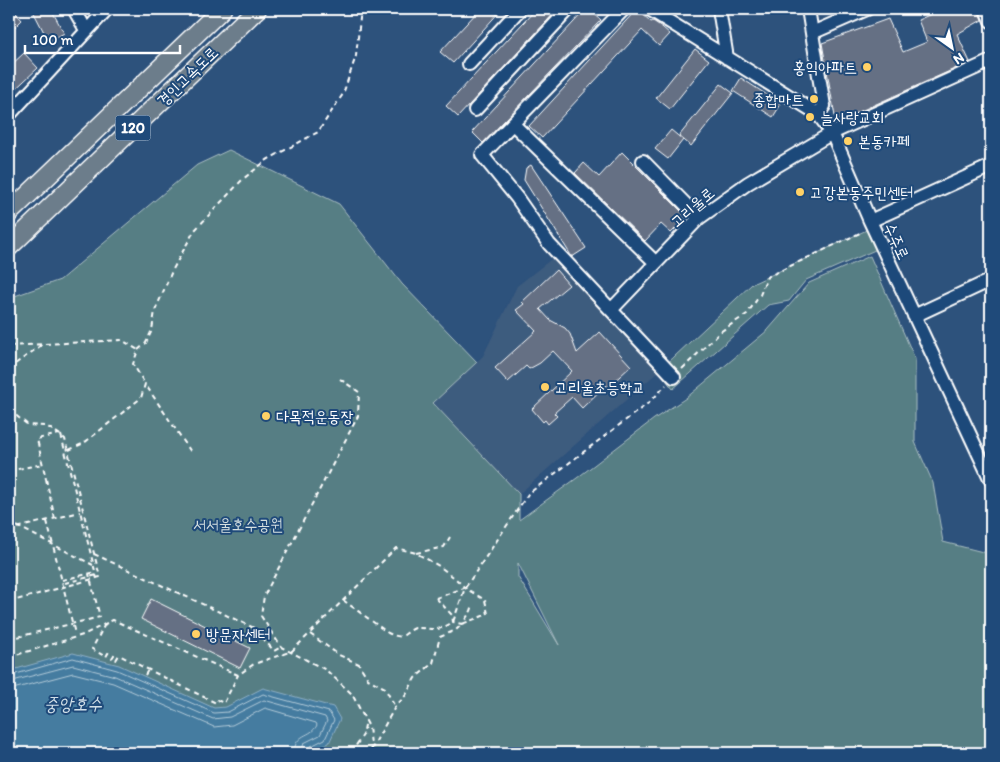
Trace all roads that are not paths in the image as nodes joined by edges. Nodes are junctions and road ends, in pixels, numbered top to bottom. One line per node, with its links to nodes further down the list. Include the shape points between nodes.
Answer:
1 (74, 9): 14 (street)
2 (107, 9): 14 (street)
3 (222, 9): 26 (highway, 경인고속도로 / 120)
4 (257, 9): 29 (highway, 경인고속도로 / 120)
5 (520, 9): 18 (street)
6 (569, 9): 19 (street)
7 (624, 9): 22 (street)
8 (649, 9): 16 (street, 수주로)
9 (719, 9): 16 (street)
10 (808, 9): 15 (street)
11 (867, 9): 15 (street)
12 (986, 9): 13 (street)
13 (991, 21)
14 (86, 30): 21 (street)
15 (812, 33): 20 (street, via 824,106)
16 (727, 58): 20 (street, 수주로)
17 (991, 61): 23 (street, 고리울로)
18 (469, 64)
19 (475, 110)
20 (818, 114): 23 (street, 수주로)
21 (9, 115)
22 (513, 124): 30 (street); 32 (street, via 482,155 550,244)
23 (832, 133): 27 (street, 고리울로, via 748,183); 28 (street, 수주로)
24 (643, 161): 27 (street)
25 (991, 166): 28 (street)
26 (9, 214)
27 (699, 218): 30 (street, 고리울로)
28 (871, 224): 33 (street, 수주로)
29 (9, 248)
30 (656, 263): 32 (street, 고리울로)
31 (991, 280): 33 (street)
32 (611, 310): 34 (street)
33 (914, 316): 35 (street, 수주로)
34 (674, 377)
35 (991, 480)

